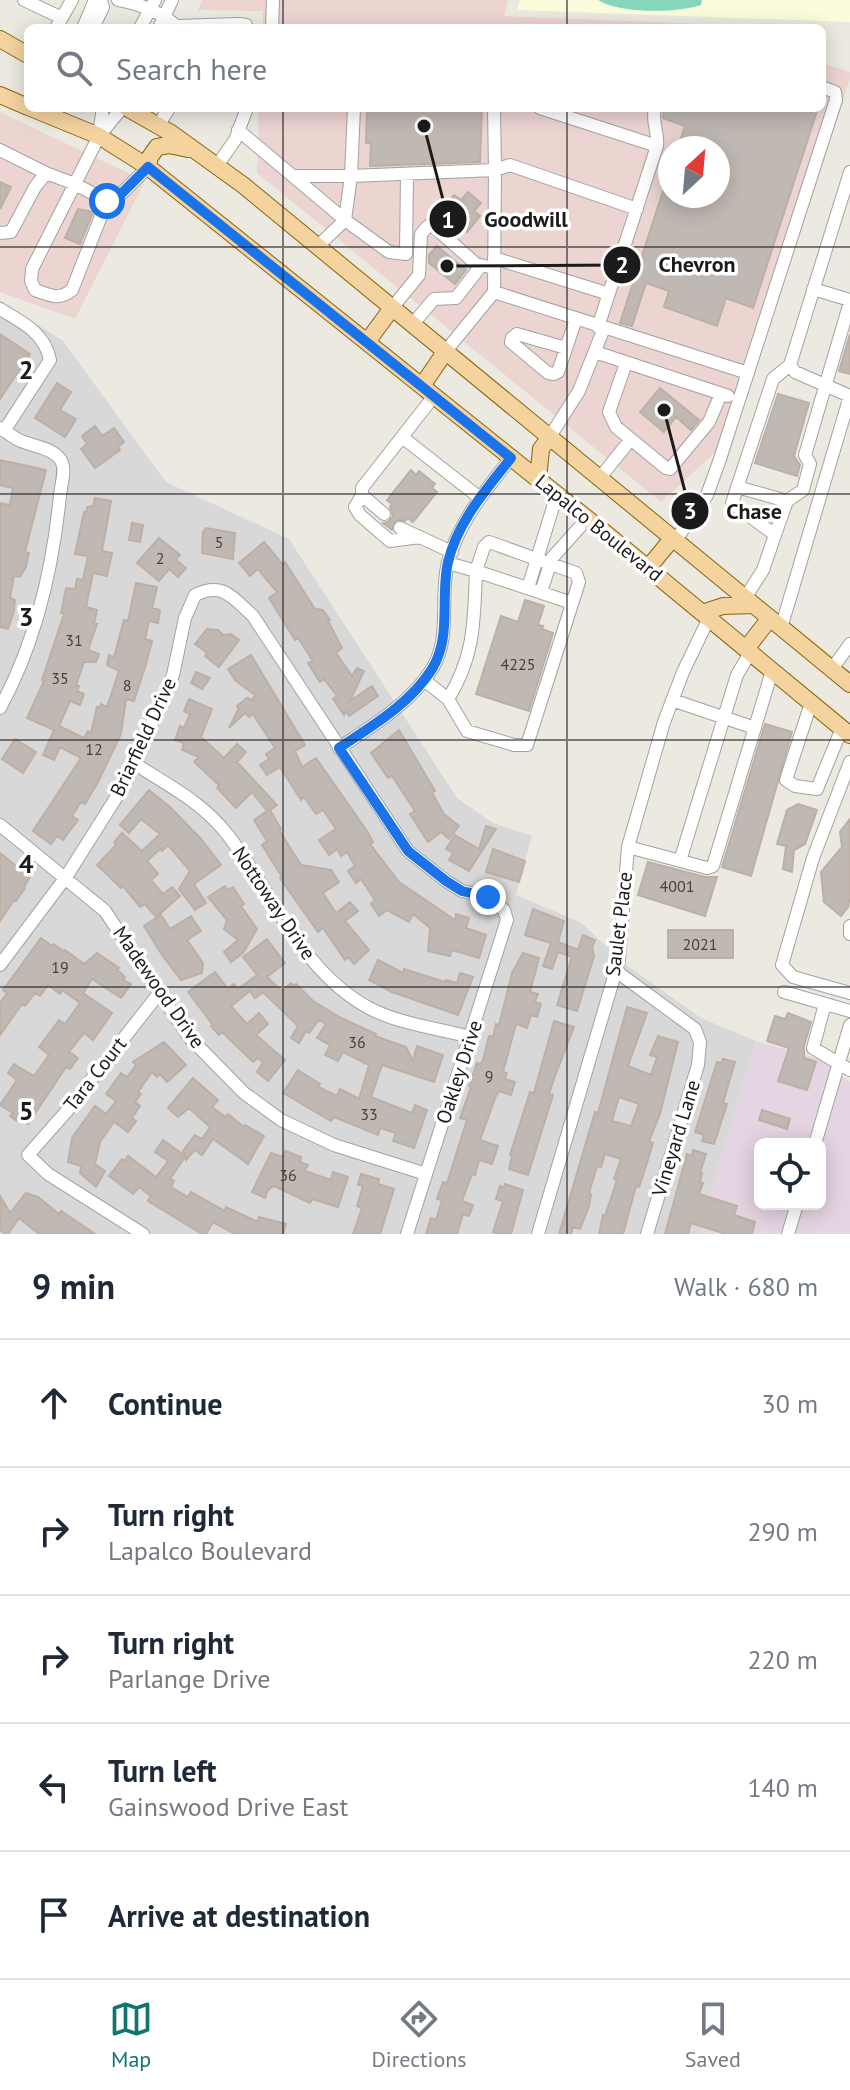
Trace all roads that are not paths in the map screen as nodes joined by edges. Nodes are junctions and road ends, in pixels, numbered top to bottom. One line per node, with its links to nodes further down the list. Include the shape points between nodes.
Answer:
1 (24, 0): 7 (street)
2 (72, 0): 7 (street)
3 (118, 0): 6 (street)
4 (172, 0): 8 (street)
5 (273, 0): 12 (street)
6 (152, 5): 8 (street); 11 (street)
7 (59, 23)
8 (162, 23)
9 (85, 24): 10 (street, via 94,2 101,0)
10 (95, 24)
11 (142, 24)
12 (272, 24)
13 (1, 39): 14 (main road)
14 (24, 53)
15 (826, 89): 65 (street, via 835,92 836,100)
16 (0, 95): 17 (main road, Lapalco Boulevard)
17 (24, 106)
18 (39, 112): 30 (main road, Lapalco Boulevard)
19 (102, 112): 30 (street)
20 (121, 112): 30 (street)
21 (132, 112): 28 (main road, Lapalco Boulevard)
22 (167, 112): 28 (street)
23 (245, 112): 29 (street)
24 (354, 112): 41 (street)
25 (494, 112): 36 (street)
26 (552, 112): 31 (street)
27 (654, 112): 31 (street)
28 (158, 126): 33 (main road, Lapalco Boulevard)
29 (238, 130): 35 (street); 40 (street)
30 (99, 136): 34 (main road, Lapalco Boulevard); 42 (street)
31 (657, 146): 44 (street)
32 (0, 150): 38 (street)
33 (194, 150): 34 (main road, via 157,147); 35 (main road, Lapalco Boulevard)
34 (148, 167): 43 (street); 59 (main road, Lapalco Boulevard)
35 (216, 167): 47 (main road, Lapalco Boulevard)
36 (495, 170): 39 (street); 44 (street, via 510,165); 48 (street)
37 (850, 172): 50 (street)
38 (46, 173): 42 (street); 46 (street, via 11,232)
39 (407, 175): 41 (street); 45 (street, via 406,254 389,252)
40 (294, 176): 41 (street); 45 (street)
41 (351, 176): 45 (street)
42 (75, 184): 43 (street); 43 (street, via 32,269 35,290 55,297 72,290)
43 (107, 201)
44 (637, 209): 52 (street)
45 (345, 220): 47 (street)
46 (0, 233)
47 (318, 246): 54 (main road, Lapalco Boulevard)
48 (494, 263): 49 (street); 51 (street); 52 (street)
49 (480, 267): 54 (street, via 428,226 421,234 417,279); 57 (street, via 456,298 434,299)
50 (813, 289): 53 (street); 64 (street)
51 (494, 292): 56 (street); 61 (street)
52 (609, 294): 58 (street)
53 (850, 301): 66 (street)
54 (392, 308): 57 (main road, Lapalco Boulevard); 59 (main road)
55 (0, 309): 70 (street, via 39,335 50,360)
56 (576, 319): 58 (street); 60 (street)
57 (412, 325): 61 (main road, Lapalco Boulevard)
58 (601, 328): 62 (street); 65 (street)
59 (367, 342): 67 (main road, Lapalco Boulevard)
60 (566, 348)
61 (445, 352): 67 (main road); 72 (main road, Lapalco Boulevard)
62 (595, 352): 63 (street); 72 (street, via 579,391)
63 (626, 363): 68 (street); 73 (street, via 609,412 616,427)
64 (790, 365): 66 (street); 77 (street, via 773,379)
65 (748, 373): 69 (street)
66 (826, 385): 81 (street, via 805,455 810,464 803,490); 96 (street, via 850,396)
67 (428, 391): 71 (street); 74 (main road, Lapalco Boulevard)
68 (721, 394): 69 (street); 73 (street, via 709,422 670,469)
69 (739, 400): 87 (street, via 707,495)
70 (2, 429): 106 (street, via 52,452 63,467 58,521 34,622)
71 (402, 437): 79 (street); 80 (street)
72 (549, 438): 75 (main road, via 541,449); 76 (main road, Lapalco Boulevard)
73 (631, 439): 76 (street)
74 (511, 458): 75 (main road, Lapalco Boulevard); 80 (street)
75 (538, 479): 78 (main road, Lapalco Boulevard)
76 (599, 479): 87 (main road, Lapalco Boulevard)
77 (737, 487): 81 (street); 85 (street, via 732,503)
78 (557, 494): 83 (main road, Lapalco Boulevard); 89 (street)
79 (362, 495): 82 (street); 86 (street, via 355,507 390,541)
80 (480, 498): 88 (street)
81 (787, 501): 85 (street)
82 (384, 514)
83 (587, 519): 89 (street); 90 (main road, Lapalco Boulevard)
84 (400, 528): 86 (street)
85 (775, 535): 93 (street)
86 (420, 537): 88 (street)
87 (673, 540): 90 (main road); 93 (main road, Lapalco Boulevard)
88 (450, 557): 91 (street); 101 (street, via 442,640)
89 (544, 561): 91 (street, via 489,542); 92 (street); 94 (street, via 576,573 579,582)
90 (648, 568): 95 (main road, Lapalco Boulevard)
91 (476, 571): 92 (street); 103 (street, via 473,636 463,676)
92 (535, 590): 94 (street)
93 (749, 602): 95 (main road, via 723,606); 96 (main road, Lapalco Boulevard)
94 (572, 603): 103 (street, via 527,745 467,731)
95 (706, 616): 98 (main road, Lapalco Boulevard); 104 (street, Saulet Place)
96 (775, 623): 98 (main road); 99 (main road, Lapalco Boulevard)
97 (850, 644): 99 (street)
98 (748, 651): 100 (main road, Lapalco Boulevard); 107 (street)
99 (832, 669): 102 (main road, Lapalco Boulevard)
100 (772, 671): 105 (main road, Lapalco Boulevard); 108 (street)
101 (424, 680): 103 (street); 110 (street, via 390,713)
102 (850, 684)
103 (448, 699)
104 (672, 700): 107 (street); 116 (street, Saulet Place)
105 (811, 703): 109 (main road, Lapalco Boulevard); 109 (street, via 786,780 817,789)
106 (0, 708)
107 (725, 718): 108 (street); 117 (street)
108 (755, 728): 117 (street, via 713,866)
109 (846, 732)
110 (339, 748): 112 (street, Briarfield Drive, via 253,616 229,593 215,588 195,595 191,603 173,675); 129 (street, Oakley Drive, via 408,851 462,891 488,897 504,910 507,920)
111 (850, 762): 113 (street)
112 (135, 764): 118 (street, Briarfield Drive); 129 (street, Nottoway Drive, via 204,808 227,833 305,953 348,993 397,1019)
113 (839, 792): 114 (street); 125 (street, via 813,858 782,965 793,977)
114 (850, 800)
115 (0, 825): 118 (street, Madewood Drive)
116 (628, 847): 117 (street); 122 (street, Saulet Place)
117 (680, 861)
118 (66, 877): 121 (street, Briarfield Drive); 123 (street, Madewood Drive, via 105,911)
119 (850, 926): 120 (street)
120 (850, 934)
121 (0, 965)
122 (616, 971): 137 (street, Saulet Place); 138 (street, Vineyard Lane, via 695,1029 700,1042 698,1065)
123 (160, 992): 133 (street, Madewood Drive, via 189,1037 244,1093 281,1120 334,1145); 135 (street, Tara Court, via 28,1155 48,1174)
124 (784, 992): 126 (street)
125 (850, 993)
126 (825, 1004): 127 (street); 130 (street, via 813,1048)
127 (850, 1011)
128 (850, 1025): 130 (street)
129 (470, 1037): 133 (street, Oakley Drive)
130 (839, 1061): 131 (street); 132 (street)
131 (850, 1070)
132 (817, 1138)
133 (426, 1174): 136 (street, Oakley Drive)
134 (795, 1210): 139 (street)
135 (143, 1234)
136 (407, 1234)
137 (538, 1234)
138 (647, 1234)
139 (788, 1234)

